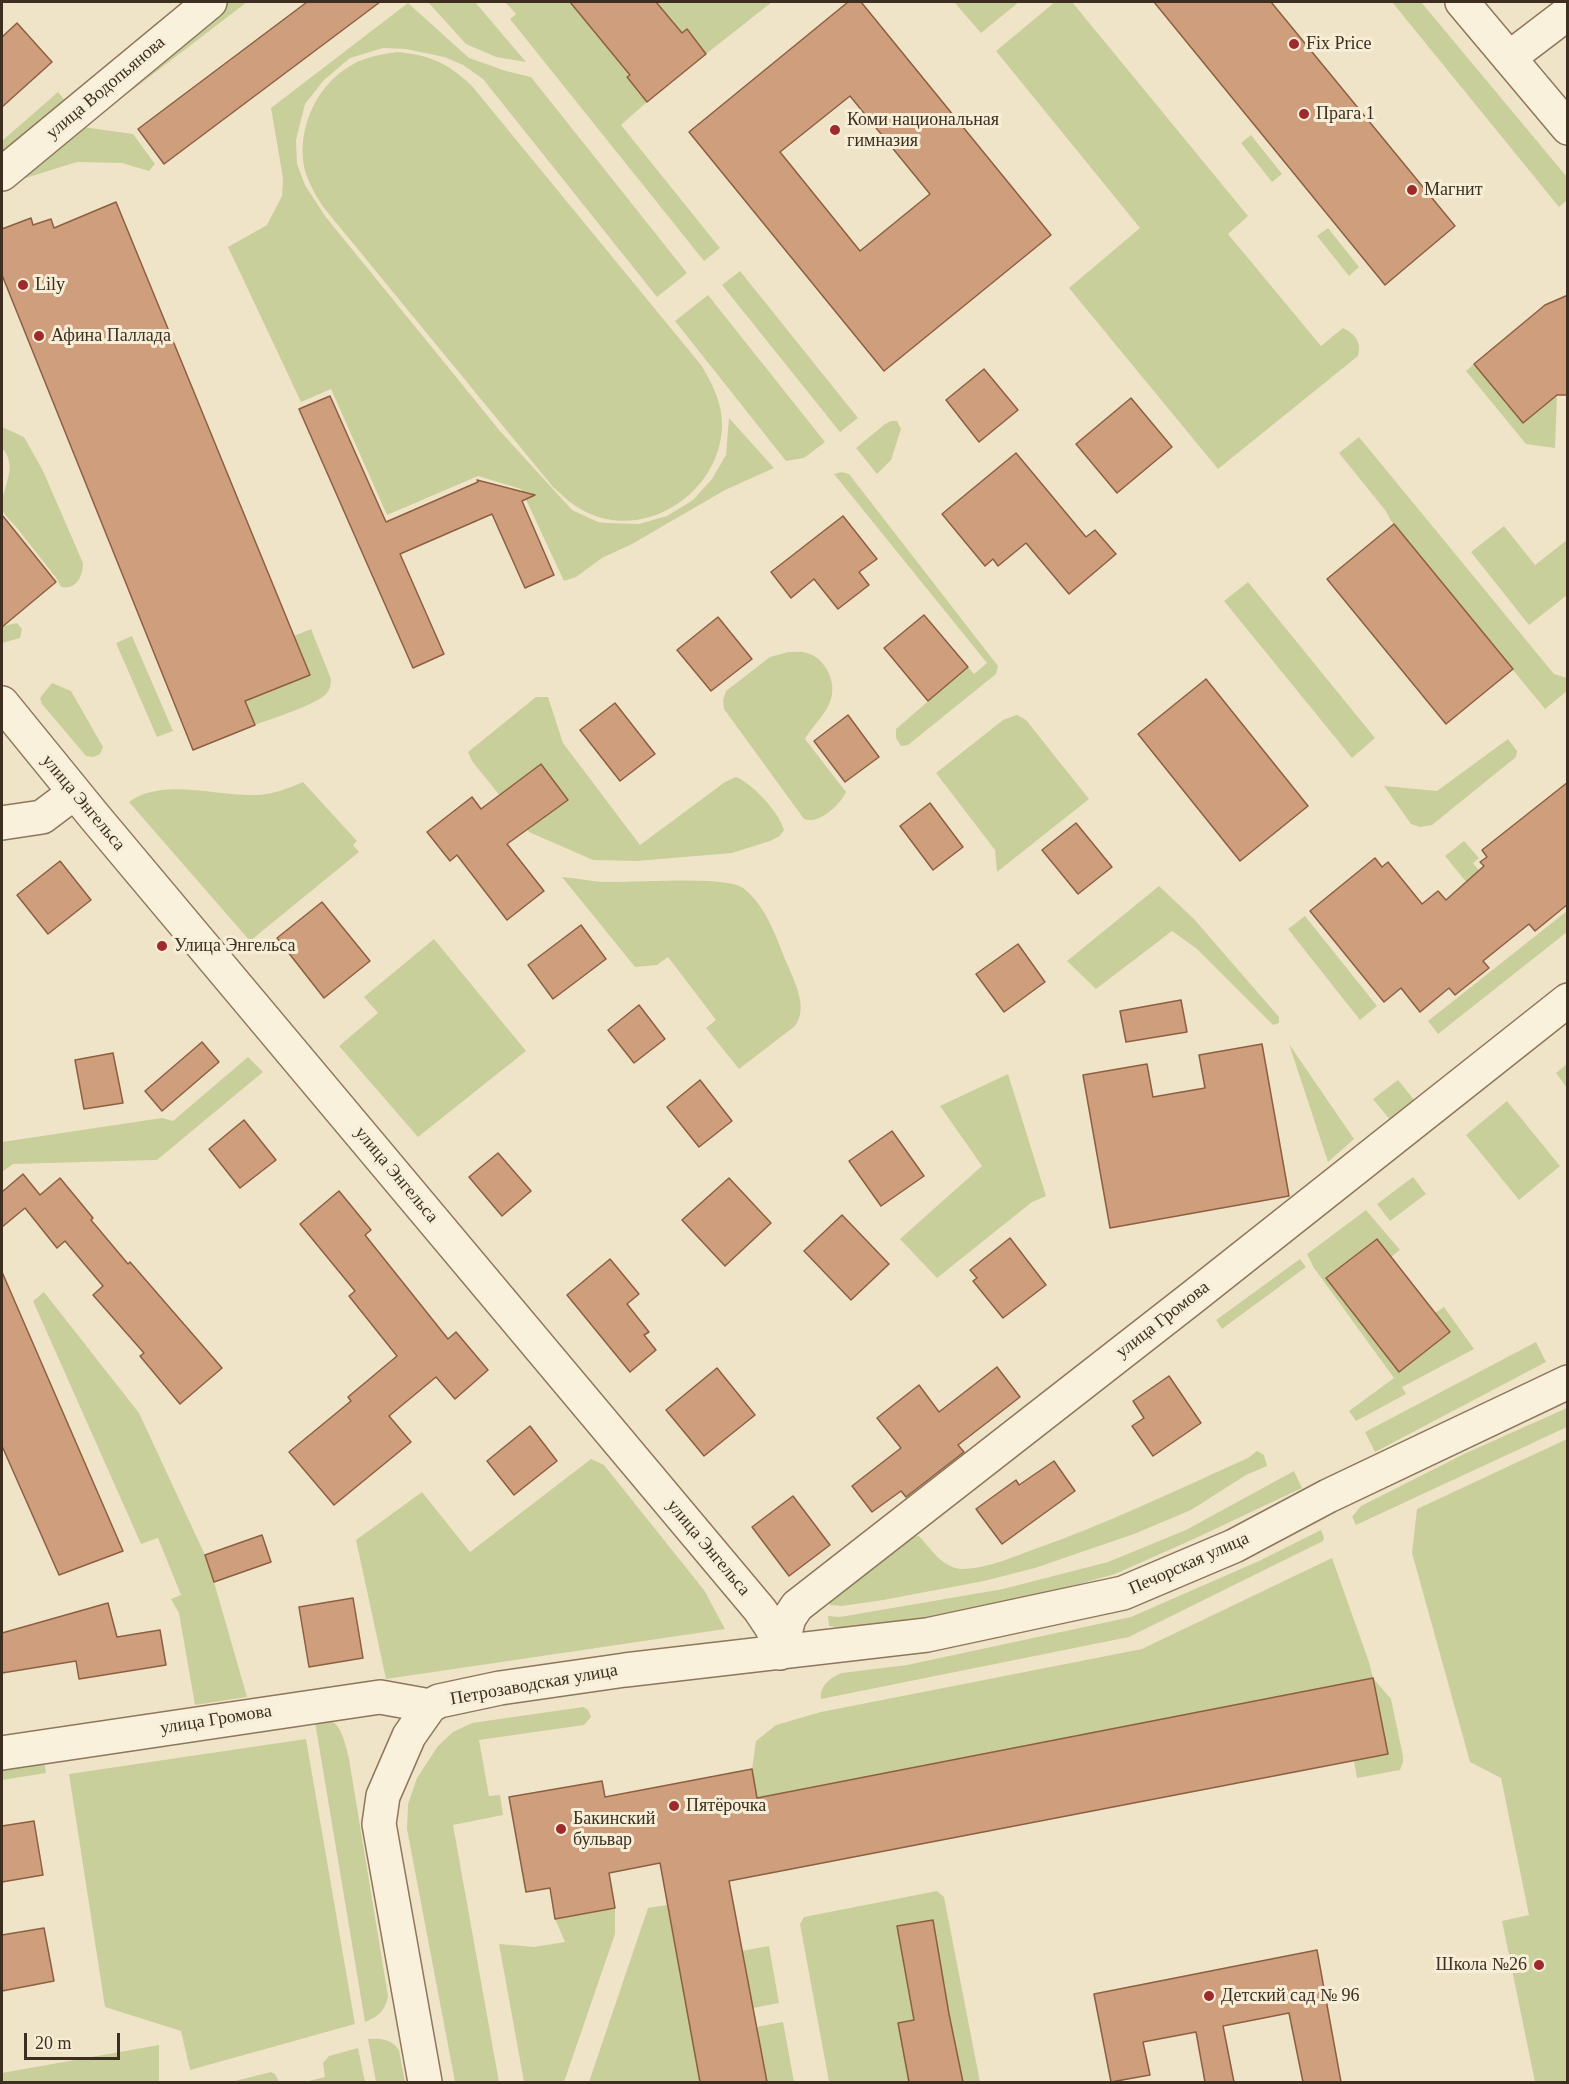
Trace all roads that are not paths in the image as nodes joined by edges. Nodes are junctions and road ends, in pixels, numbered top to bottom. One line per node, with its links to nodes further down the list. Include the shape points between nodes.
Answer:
1 (210, 2): 6 (street, улица Водопьянова)
2 (1462, 2): 4 (street)
3 (1568, 13): 4 (street)
4 (1509, 58): 5 (street)
5 (1568, 128)
6 (2, 174)
7 (2, 703): 8 (street, улица Энгельса)
8 (74, 793): 9 (street, via 42,817); 12 (street, улица Энгельса, via 760,1610 772,1628)
9 (2, 823)
10 (1568, 1000): 12 (street, улица Громова, via 796,1606)
11 (1568, 1382): 12 (street, Печорская улица, via 1328,1496 1234,1546 1123,1593 927,1635)
12 (780, 1653): 13 (street, Петрозаводская улица, via 500,1688)
13 (430, 1706): 14 (street, улица Громова, via 380,1697); 15 (street, Петрозаводская улица, via 409,1736 394,1768 383,1796 379,1824)
14 (2, 1753)
15 (425, 2082)

